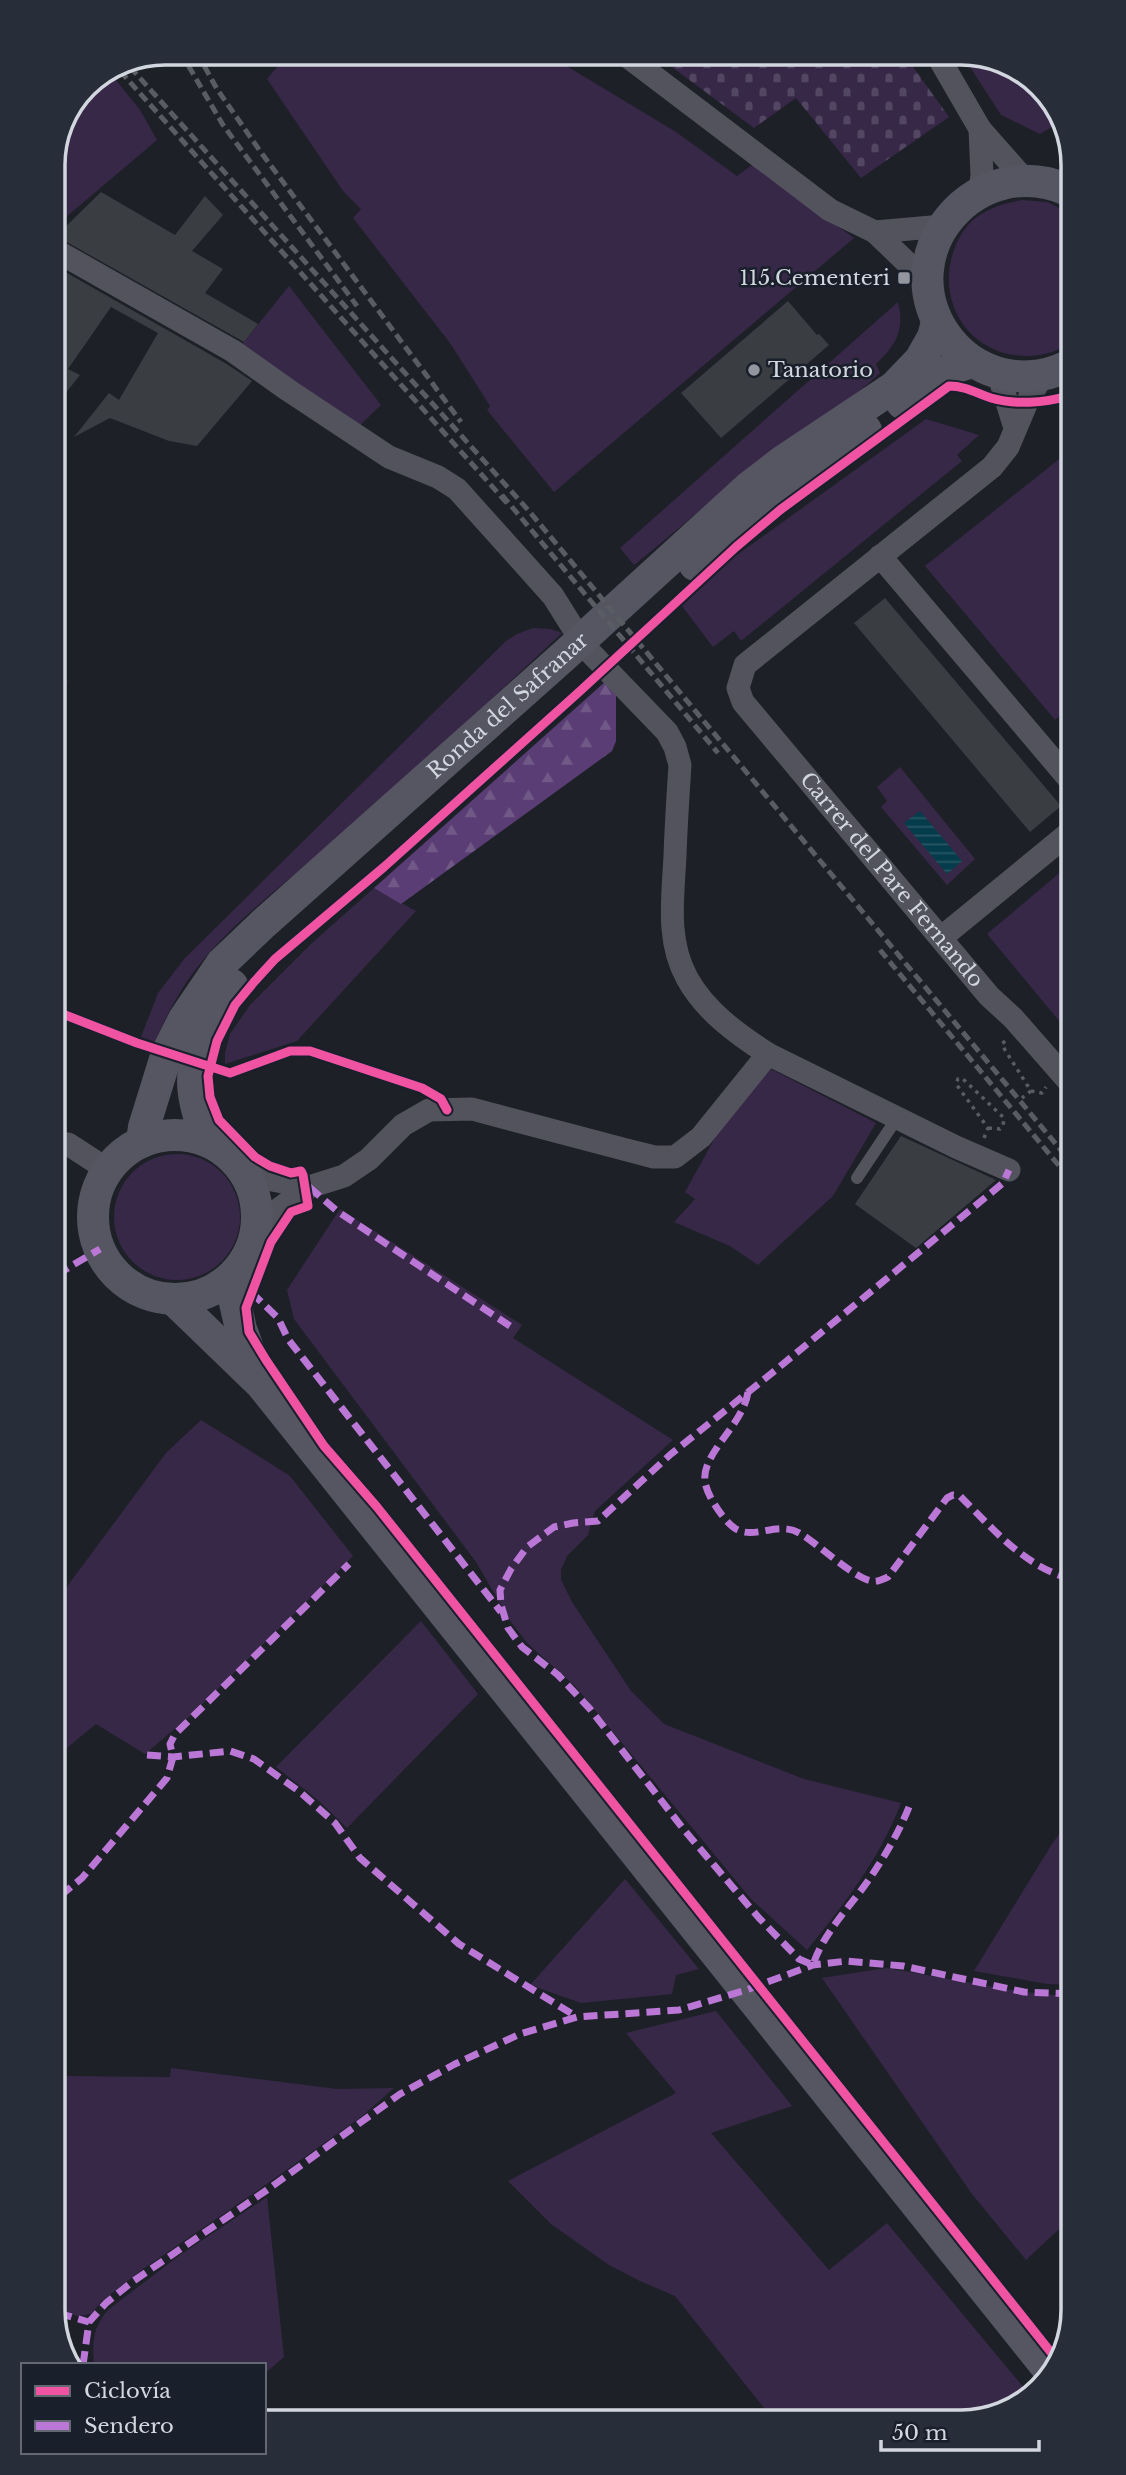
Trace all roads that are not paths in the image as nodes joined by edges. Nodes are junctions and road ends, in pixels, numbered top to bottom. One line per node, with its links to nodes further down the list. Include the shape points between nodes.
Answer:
1 (638, 65): 7 (street, via 830,210)
2 (943, 65): 3 (street)
3 (979, 129): 4 (street); 5 (street)
4 (1053, 182): 5 (street, via 1001,183)
5 (979, 191): 6 (street)
6 (943, 226): 7 (street); 9 (street, via 933,245)
7 (875, 232): 9 (street)
8 (65, 257): 20 (street, via 233,351 389,457 438,477 473,505 553,596 585,647 667,732 680,765 672,905 677,953 707,1007)
9 (928, 282): 10 (street)
10 (937, 322): 11 (street, via 952,344); 15 (street, Ronda del Safranar, via 920,360 894,387 748,488)
11 (985, 367): 12 (street, via 1018,377); 13 (street); 15 (street, Ronda del Safranar, via 956,365 935,376)
12 (1055, 371): 13 (street)
13 (1015, 428): 14 (street, via 1008,447 992,467)
14 (880, 556): 17 (street); 19 (street, Carrer del Pare Fernando, via 744,665 738,688 743,702)
15 (660, 582): 16 (street, Ronda del Safranar)
16 (573, 662): 23 (street, Ronda del Safranar, via 223,993 198,1049 193,1080); 24 (street, Ronda del Safranar, via 222,963 167,1053)
17 (1061, 752)
18 (1061, 840): 19 (street)
19 (942, 937): 21 (street, Carrer del Pare Fernando, via 989,996 1013,1018)
20 (768, 1054): 22 (street); 30 (street, via 701,1138 675,1157 654,1157 472,1109 429,1110 403,1125 344,1176)
21 (1059, 1081)
22 (897, 1118): 27 (street); 29 (lane)
23 (206, 1141): 24 (street, via 185,1135); 28 (street, via 228,1155)
24 (142, 1142): 26 (street)
25 (65, 1144): 26 (street)
26 (108, 1170): 33 (street, via 93,1208 100,1249 111,1269 129,1285)
27 (1009, 1170)
28 (246, 1175): 30 (street); 31 (street, via 257,1207)
29 (856, 1178)
30 (309, 1187): 31 (street)
31 (257, 1225): 32 (street, via 250,1251)
32 (235, 1273): 33 (street, via 196,1296); 34 (street, via 241,1329)
33 (173, 1299): 34 (street)
34 (261, 1384): 35 (street)
35 (1045, 2365)

